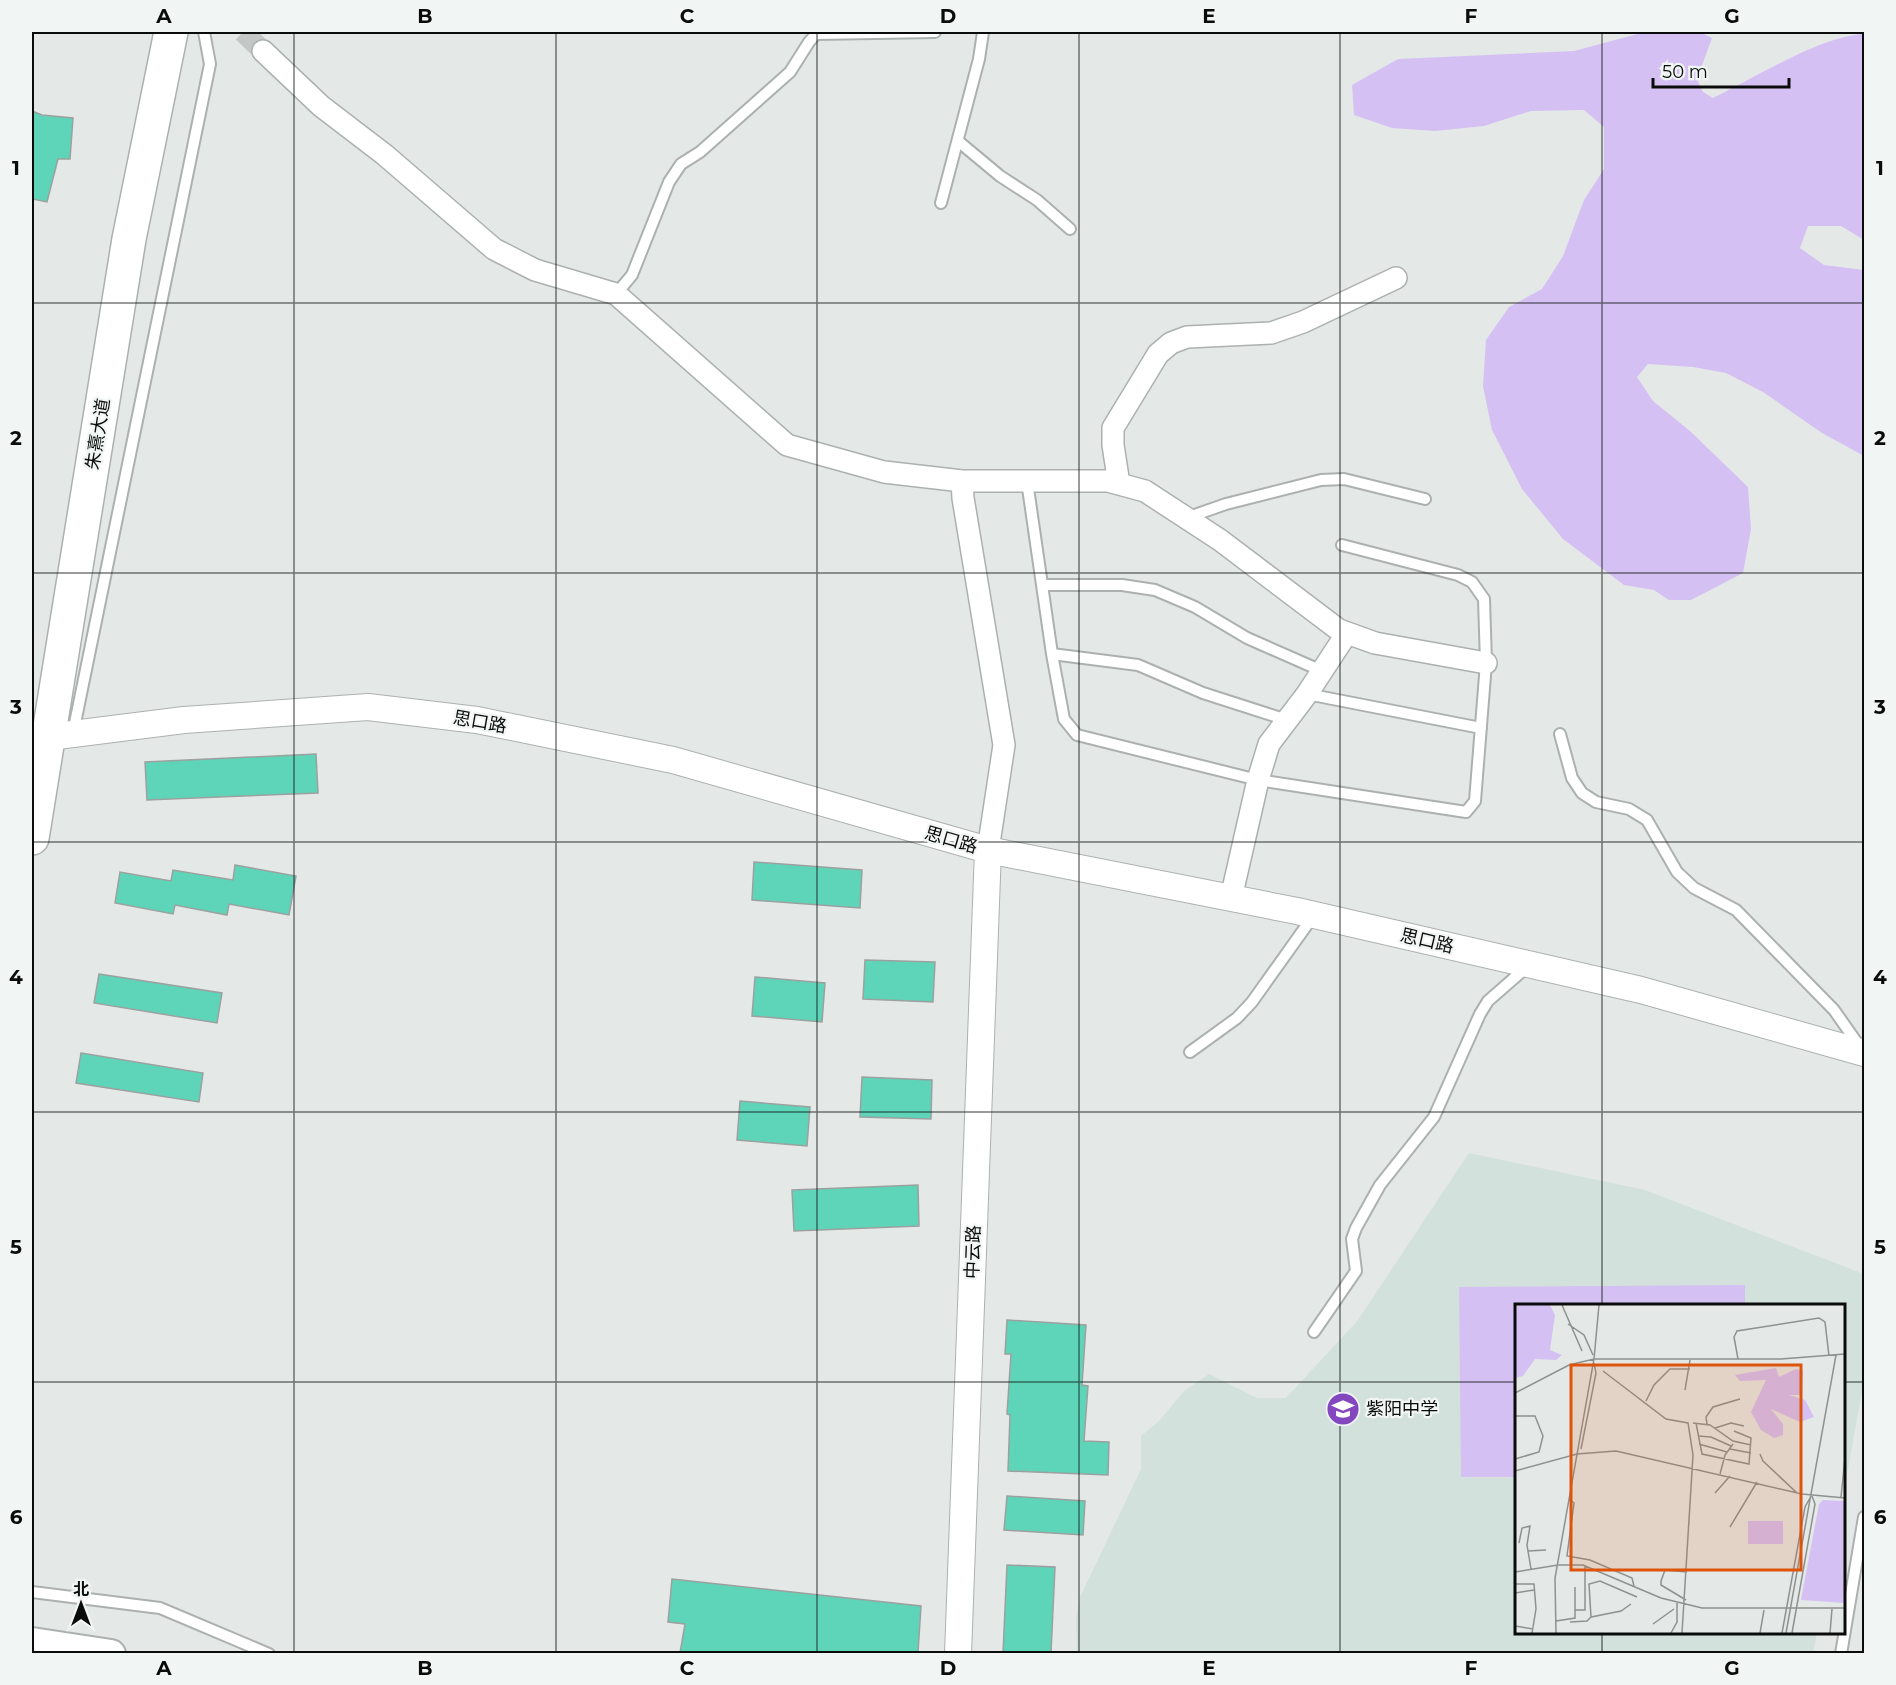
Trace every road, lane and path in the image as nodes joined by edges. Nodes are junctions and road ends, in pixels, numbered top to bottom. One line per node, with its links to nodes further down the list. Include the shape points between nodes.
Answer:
1 (171, 32): 26 (main road, 朱熹大道, via 129,239)
2 (204, 32): 26 (lane, via 210,64)
3 (935, 32): 10 (lane, via 816,34 790,72 700,152 681,164 669,182 632,274)
4 (983, 32): 6 (lane)
5 (263, 51): 10 (street, via 321,106 385,155 494,249 535,270)
6 (958, 141): 7 (lane); 8 (lane)
7 (941, 203)
8 (1070, 229)
9 (1396, 278): 13 (street, via 1271,333 1187,337 1171,343 1158,354 1113,428)
10 (616, 294): 11 (street, via 787,445 884,472)
11 (962, 481): 12 (street); 29 (street, via 1004,745)
12 (1027, 481): 13 (street); 17 (lane)
13 (1119, 484): 15 (street, via 1145,491)
14 (1425, 499): 15 (lane, via 1344,479 1321,480)
15 (1186, 518): 18 (street)
16 (1342, 545): 20 (lane, via 1472,582 1484,599)
17 (1043, 585): 19 (lane); 21 (lane, via 1122,585 1155,590 1195,607 1247,638)
18 (1347, 633): 20 (street, via 1375,643); 21 (street)
19 (1052, 654): 23 (lane, via 1138,665 1203,693); 27 (lane, via 1064,719 1077,735)
20 (1486, 663): 24 (lane)
21 (1322, 671): 22 (street)
22 (1306, 694): 23 (street); 24 (lane)
23 (1287, 720): 27 (street, via 1269,744)
24 (1481, 728): 27 (lane, via 1474,801 1466,812)
25 (1560, 734): 34 (lane, via 1572,778 1582,793 1596,802 1629,809 1647,820 1677,872 1694,888 1736,910 1834,1010)
26 (51, 737): 28 (main road, 朱熹大道); 29 (street, 思口路, via 184,720 368,707 445,716 673,760)
27 (1258, 780): 30 (street)
28 (32, 838)
29 (988, 850): 30 (street, 思口路); 43 (street, 中云路)
30 (1231, 898): 31 (street, 思口路)
31 (1314, 915): 32 (street, 思口路); 33 (lane, via 1252,1002 1237,1018)
32 (1530, 964): 34 (street, 思口路, via 1641,990); 35 (lane, via 1488,1001 1480,1014 1434,1117 1380,1185 1356,1228 1356,1271)
33 (1190, 1052)
34 (1864, 1053)
35 (1314, 1332)
36 (1864, 1517): 38 (lane)
37 (32, 1592): 42 (lane, via 160,1608)
38 (1845, 1625)
39 (1843, 1634): 44 (lane)
40 (32, 1642): 41 (main road)
41 (111, 1653)
42 (269, 1653)
43 (958, 1653)
44 (1840, 1653)

